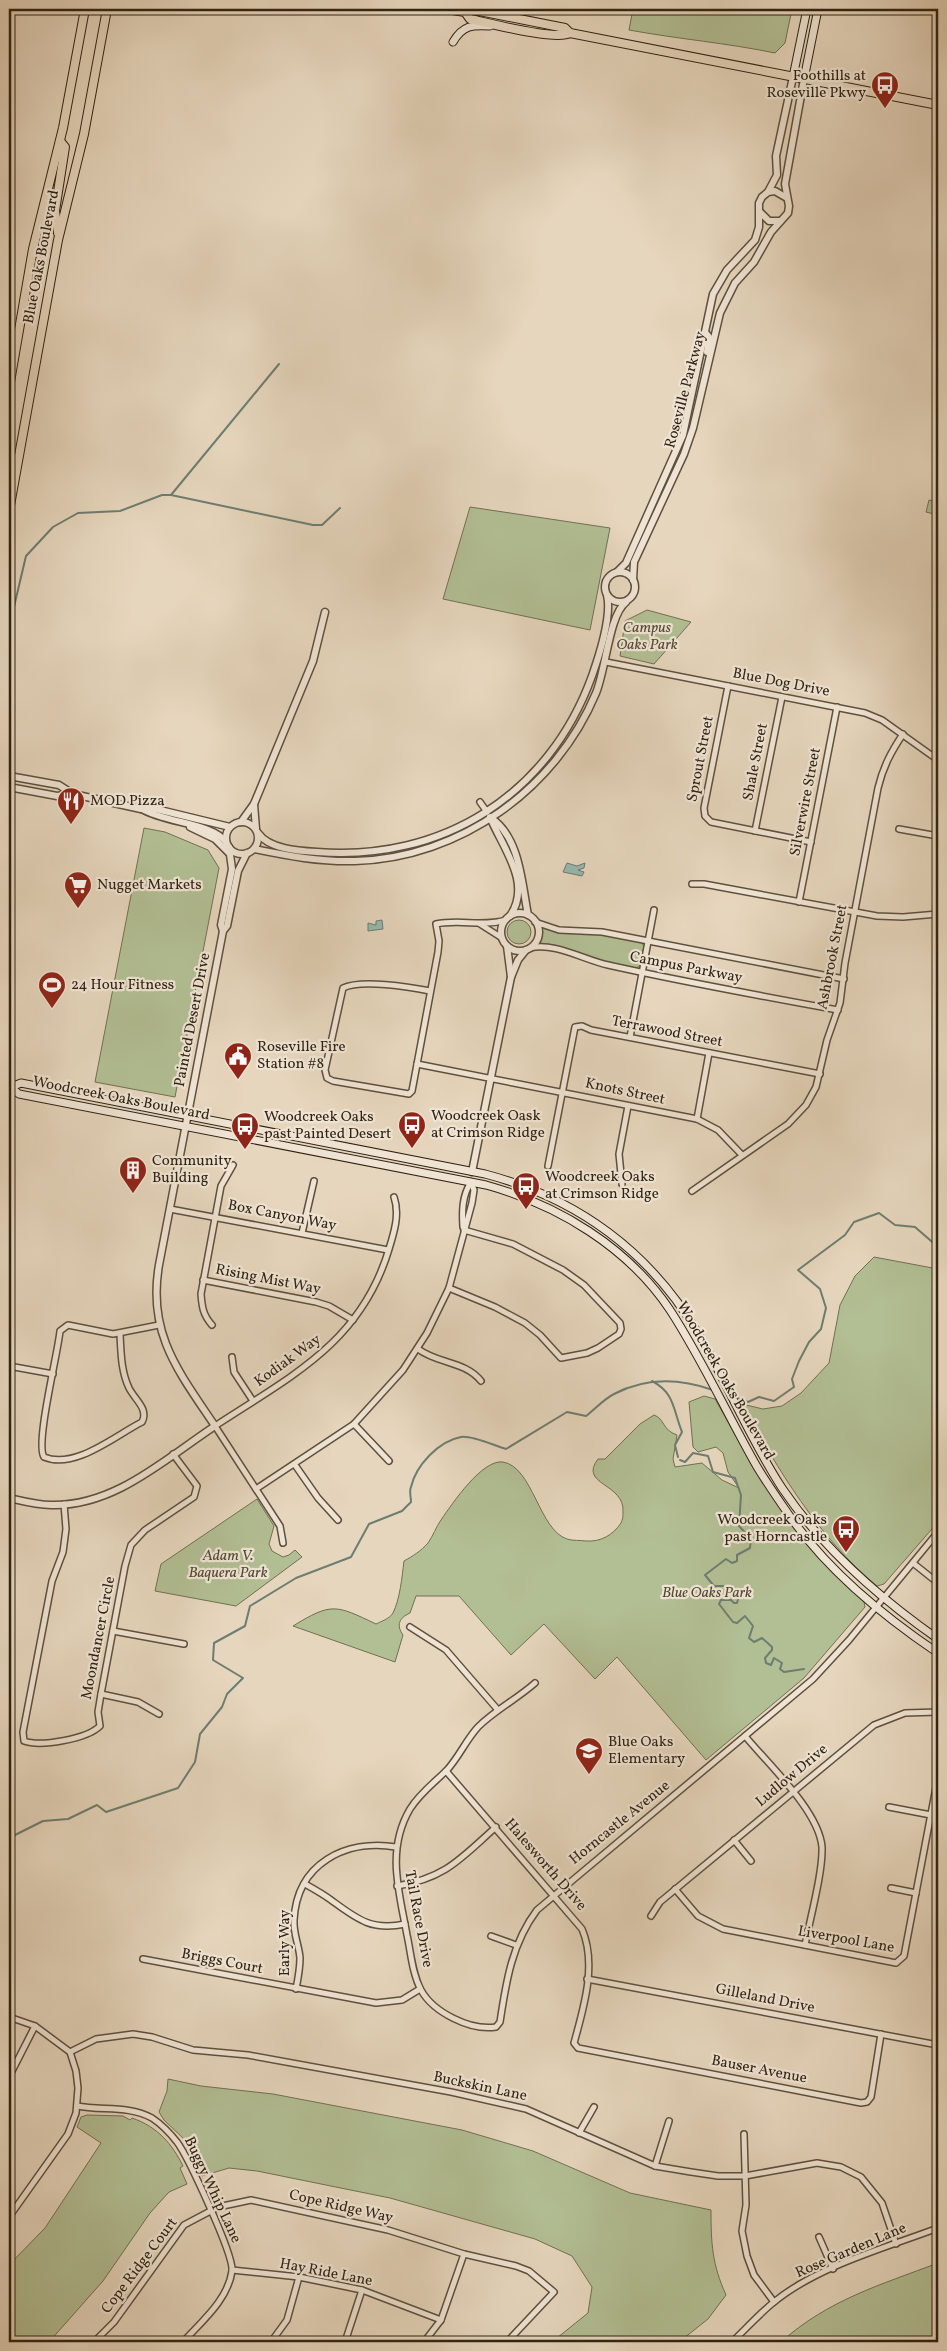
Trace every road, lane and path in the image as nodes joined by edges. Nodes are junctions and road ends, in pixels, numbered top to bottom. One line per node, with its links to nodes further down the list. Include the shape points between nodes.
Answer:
1 (84, 9): 15 (main road, Blue Oaks Boulevard)
2 (107, 9): 20 (main road, Blue Oaks Boulevard, via 84,134)
3 (448, 9): 7 (main road)
4 (494, 9): 8 (main road)
5 (807, 9): 12 (main road)
6 (818, 9): 13 (main road)
7 (464, 10): 8 (main road); 9 (main road, via 470,19)
8 (506, 15): 10 (main road, via 565,28)
9 (503, 26): 10 (main road, via 559,37); 11 (main road, via 470,25)
10 (570, 33): 12 (main road)
11 (453, 42)
12 (793, 77): 13 (main road); 16 (street, via 778,148 777,175)
13 (804, 79): 14 (main road); 17 (street, via 785,184)
14 (938, 105)
15 (60, 141): 20 (main road, via 65,147 55,211); 24 (main road, Blue Oaks Boulevard, via 34,250)
16 (768, 192): 17 (street, via 779,192); 18 (street, via 760,200)
17 (787, 199): 19 (street, via 789,209)
18 (759, 211): 19 (street, via 769,221); 22 (street, Roseville Parkway, via 755,240 719,282)
19 (783, 219): 21 (street, Roseville Parkway, via 770,232 754,262 735,283)
20 (58, 240): 25 (main road, Blue Oaks Boulevard)
21 (720, 313): 22 (street, via 711,330); 23 (street, Roseville Parkway)
22 (705, 332): 23 (street, via 709,337); 26 (street, Roseville Parkway, via 683,435 626,563)
23 (704, 381): 27 (street, Roseville Parkway, via 684,454 634,562)
24 (9, 388)
25 (9, 511)
26 (618, 572): 27 (street, via 628,574); 28 (street, via 606,581)
27 (633, 580): 29 (street, via 635,590)
28 (607, 595): 29 (street, via 615,602); 43 (street, via 609,609 598,659 578,709 544,763 511,795)
29 (626, 602): 31 (street, via 614,618)
30 (325, 612): 41 (street, via 313,661)
31 (606, 662): 32 (street, Blue Dog Drive); 44 (street, via 587,712 566,745 535,783)
32 (728, 686): 33 (street, Blue Dog Drive); 50 (street, Sprout Street, via 704,813 711,822)
33 (782, 697): 34 (street, Blue Dog Drive); 50 (street, Shale Street)
34 (837, 708): 35 (street, Blue Dog Drive, via 865,713); 52 (street, Silverwire Street)
35 (904, 734): 36 (street, Blue Dog Drive); 59 (street, Ashbrook Street, via 883,770)
36 (938, 760)
37 (9, 776): 39 (street, via 59,785)
38 (9, 787): 39 (street, via 57,796)
39 (73, 794): 42 (street)
40 (480, 802): 43 (street)
41 (254, 804): 45 (street); 49 (street)
42 (141, 809): 46 (street); 47 (street, via 156,808)
43 (487, 812): 44 (street); 49 (street, via 418,843 356,853 312,852 281,846 268,843)
44 (491, 818): 54 (street, via 434,846 381,859 313,860); 61 (street, via 505,835 518,862); 62 (street, via 510,857 518,886 517,904)
45 (241, 822): 47 (street); 49 (street, via 250,824)
46 (189, 826): 53 (street); 53 (street, via 208,829 222,837)
47 (230, 828): 53 (street, via 227,835)
48 (899, 828): 51 (street)
49 (257, 831): 54 (street, via 258,841)
50 (756, 831): 52 (street, Sprout Street)
51 (938, 836)
52 (811, 842): 57 (street, Silverwire Street)
53 (229, 848): 55 (street, via 239,854); 65 (street, Painted Desert Drive, via 232,869 221,925)
54 (254, 849): 55 (street)
55 (248, 854): 65 (street, Painted Desert Drive, via 238,872 227,926)
56 (692, 884): 57 (street)
57 (799, 902): 59 (street)
58 (654, 910): 67 (street)
59 (854, 913): 60 (street, via 890,918); 72 (street, Ashbrook Street)
60 (938, 914)
61 (528, 915): 62 (street, via 519,913); 63 (street)
62 (508, 918): 64 (street); 66 (street, via 501,928)
63 (535, 922): 67 (street, Campus Parkway, via 559,930 602,932); 69 (street, via 538,936)
64 (480, 924): 66 (street); 73 (street, via 462,921 436,924 439,941)
65 (223, 931): 83 (street, Painted Desert Drive)
66 (502, 938): 68 (street)
67 (648, 941): 70 (street); 72 (street, Campus Parkway)
68 (507, 946): 69 (street, via 516,951); 71 (street)
69 (528, 949): 70 (street, Campus Parkway, via 555,949); 71 (street, via 518,960)
70 (642, 973): 74 (street, Campus Parkway); 75 (street)
71 (511, 977): 79 (street)
72 (844, 979): 74 (street, Ashbrook Street)
73 (430, 991): 77 (street); 77 (street, via 396,985 343,988 326,1070 327,1078 333,1082 409,1094)
74 (838, 1010): 78 (street, Ashbrook Street)
75 (630, 1037): 76 (street, Terrawood Street); 81 (street, Terrawood Street, via 575,1027)
76 (709, 1053): 78 (street, Terrawood Street); 84 (street)
77 (416, 1064): 79 (street, Knots Street)
78 (820, 1074): 86 (street, Ashbrook Street, via 811,1098 795,1118)
79 (490, 1078): 81 (street, Knots Street); 89 (street)
80 (10, 1087): 83 (main road, Woodcreek Oaks Boulevard, via 21,1083); 85 (main road, Woodcreek Oaks Boulevard, via 19,1094)
81 (562, 1092): 82 (street, Knots Street); 88 (street)
82 (628, 1106): 84 (street, Knots Street); 92 (street, via 619,1154)
83 (187, 1115): 85 (street, Painted Desert Drive); 89 (main road, Woodcreek Oaks Boulevard)
84 (696, 1120): 86 (street, Knots Street, via 718,1130)
85 (185, 1126): 91 (main road, Woodcreek Oaks Boulevard); 97 (street, Painted Desert Drive)
86 (742, 1155): 93 (street, Ashbrook Street)
87 (233, 1165): 98 (street, via 221,1186)
88 (548, 1166)
89 (472, 1172): 91 (main road); 127 (main road, Woodcreek Oaks Boulevard, via 514,1182 553,1197 622,1242 656,1274 699,1334 773,1474 807,1523)
90 (314, 1181): 100 (street)
91 (471, 1182): 95 (street); 96 (street, via 474,1190); 128 (main road, Woodcreek Oaks Boulevard, via 508,1192 552,1210 616,1252 646,1281 670,1309 757,1467 790,1516 813,1545)
92 (622, 1184)
93 (692, 1191)
94 (394, 1197): 101 (street, Kodiak Way, via 397,1213)
95 (464, 1205): 96 (street); 99 (street)
96 (470, 1206): 99 (street)
97 (170, 1209): 98 (street, Box Canyon Way); 105 (street, Painted Desert Drive, via 156,1281)
98 (215, 1216): 100 (street, Box Canyon Way); 102 (street)
99 (464, 1230): 103 (street); 103 (street, via 513,1244 563,1270 602,1303 620,1323 621,1329 619,1334 598,1348 561,1358 525,1323)
100 (302, 1233): 101 (street, Box Canyon Way)
101 (388, 1250): 104 (street, Kodiak Way, via 373,1288)
102 (203, 1280): 104 (street, Rising Mist Way, via 316,1302); 106 (street, via 202,1308)
103 (448, 1288): 108 (street)
104 (354, 1320): 113 (street, Kodiak Way, via 327,1350)
105 (159, 1325): 107 (street); 115 (street, Painted Desert Drive, via 172,1360)
106 (212, 1325)
107 (120, 1334): 111 (street, via 68,1324 64,1326 60,1331); 111 (street, via 126,1380 145,1415 142,1422 104,1445 76,1456 48,1459 40,1452)
108 (418, 1349): 112 (street, via 438,1360 469,1370); 114 (street, via 387,1390)
109 (232, 1357): 113 (street, via 234,1372)
110 (9, 1366): 111 (street)
111 (53, 1374)
112 (481, 1381)
113 (253, 1401): 115 (street, Kodiak Way)
114 (354, 1424): 117 (street); 118 (street)
115 (215, 1426): 116 (street); 119 (street)
116 (173, 1454): 121 (street, via 112,1493); 130 (street, Moondancer Circle, via 197,1486 194,1497 145,1530 131,1545)
117 (389, 1461)
118 (295, 1465): 119 (street); 122 (street)
119 (256, 1489): 124 (street, via 280,1526)
120 (9, 1498): 121 (street, via 47,1505)
121 (64, 1504): 135 (street, Moondancer Circle, via 66,1529 63,1552 52,1581 24,1741 34,1745 94,1732 100,1726)
122 (338, 1520)
123 (938, 1532): 125 (street)
124 (283, 1543)
125 (912, 1563): 126 (street); 127 (street)
126 (938, 1584)
127 (883, 1598): 128 (street, Horncastle Avenue); 131 (main road, Woodcreek Oaks Boulevard)
128 (876, 1607): 133 (main road, Woodcreek Oaks Boulevard); 139 (street, Horncastle Avenue, via 813,1679)
129 (410, 1627): 136 (street, via 446,1650)
130 (113, 1631): 132 (street); 135 (street, Moondancer Circle)
131 (938, 1640)
132 (184, 1644)
133 (938, 1653)
134 (535, 1683): 136 (street, Tail Race Drive)
135 (101, 1694): 138 (street, via 138,1702)
136 (498, 1710): 140 (street, Tail Race Drive, via 465,1742)
137 (938, 1712): 142 (street, Ludlow Drive, via 905,1713 874,1725)
138 (159, 1714)
139 (745, 1736): 142 (street); 154 (street, Horncastle Avenue)
140 (446, 1771): 145 (street, Halesworth Drive); 147 (street, Tail Race Drive, via 410,1809)
141 (938, 1777): 144 (street, Liverpool Lane)
142 (792, 1792): 146 (street, Ludlow Drive); 159 (street, via 817,1827 822,1849)
143 (889, 1807): 144 (street)
144 (931, 1815): 153 (street, Liverpool Lane)
145 (496, 1827): 150 (street, via 442,1873); 154 (street, Halesworth Drive)
146 (734, 1840): 148 (street); 152 (street, Ludlow Drive)
147 (396, 1847): 149 (street, Early Way, via 366,1844 348,1848 321,1864); 150 (street, Tail Race Drive)
148 (751, 1861)
149 (305, 1884): 156 (street, via 363,1922 389,1926); 162 (street, Early Way, via 294,1914 300,1958)
150 (397, 1886): 156 (street, Tail Race Drive)
151 (890, 1888): 153 (street)
152 (675, 1889): 155 (street, Ludlow Drive, via 660,1902); 159 (street, Liverpool Lane, via 698,1916 714,1926)
153 (916, 1893): 159 (street, Liverpool Lane, via 904,1956 896,1963)
154 (554, 1894): 158 (street, Horncastle Avenue, via 537,1910); 161 (street, Halesworth Drive, via 585,1936 589,1952)
155 (651, 1916)
156 (405, 1924): 163 (street, Tail Race Drive)
157 (491, 1936): 158 (street)
158 (516, 1945): 166 (street, Horncastle Avenue, via 500,2022)
159 (805, 1945)
160 (143, 1959): 162 (street, Briggs Court)
161 (587, 1979): 167 (street, Gilleland Drive); 169 (street, Halesworth Drive, via 574,2043)
162 (296, 1989): 163 (street, Briggs Court, via 376,2003 402,2000)
163 (420, 1989): 166 (street, Tail Race Drive, via 445,2014 464,2022)
164 (9, 2017): 165 (street)
165 (35, 2026): 170 (street); 171 (street)
166 (496, 2027)
167 (881, 2034): 168 (street, Gilleland Drive); 169 (street, Bauser Avenue, via 868,2102)
168 (938, 2044)
169 (578, 2048)
170 (70, 2052): 172 (street, via 76,2071); 175 (street, Buckskin Lane, via 82,2044 112,2035 152,2037 182,2048 248,2055 451,2092 516,2107)
171 (9, 2076)
172 (77, 2106): 179 (street, Buggy Whip Lane, via 128,2110 162,2125 178,2144); 180 (street, via 68,2134)
173 (594, 2107): 175 (street)
174 (669, 2122): 177 (street)
175 (579, 2133): 177 (street, Buckskin Lane)
176 (744, 2134): 178 (street)
177 (655, 2166): 178 (street, Buckskin Lane, via 718,2176)
178 (745, 2176): 183 (street, Buckskin Lane, via 817,2163 840,2167 861,2177 882,2203); 189 (street, via 746,2205 742,2231 747,2256 754,2275)
179 (210, 2211): 184 (street, Cope Ridge Way, via 250,2200 388,2230); 186 (street, Buggy Whip Lane, via 226,2243); 191 (street, Cope Ridge Court, via 184,2225 114,2322)
180 (9, 2217)
181 (938, 2228): 183 (street, Rose Garden Lane)
182 (819, 2237): 185 (street)
183 (896, 2244): 185 (street, Rose Garden Lane)
184 (464, 2254): 190 (street); 196 (street, Cope Ridge Way, via 529,2271 554,2292)
185 (833, 2269): 189 (street, Rose Garden Lane, via 808,2280)
186 (232, 2270): 187 (street, Hay Ride Lane); 192 (street, via 222,2299)
187 (298, 2277): 188 (street, Hay Ride Lane); 193 (street, via 286,2320)
188 (362, 2290): 190 (street, Hay Ride Lane); 194 (street)
189 (774, 2302): 197 (street, Rose Garden Lane)
190 (441, 2320): 195 (street)
191 (94, 2342)
192 (183, 2342)
193 (271, 2342)
194 (345, 2342)
195 (424, 2342)
196 (507, 2342)
197 (732, 2342)

